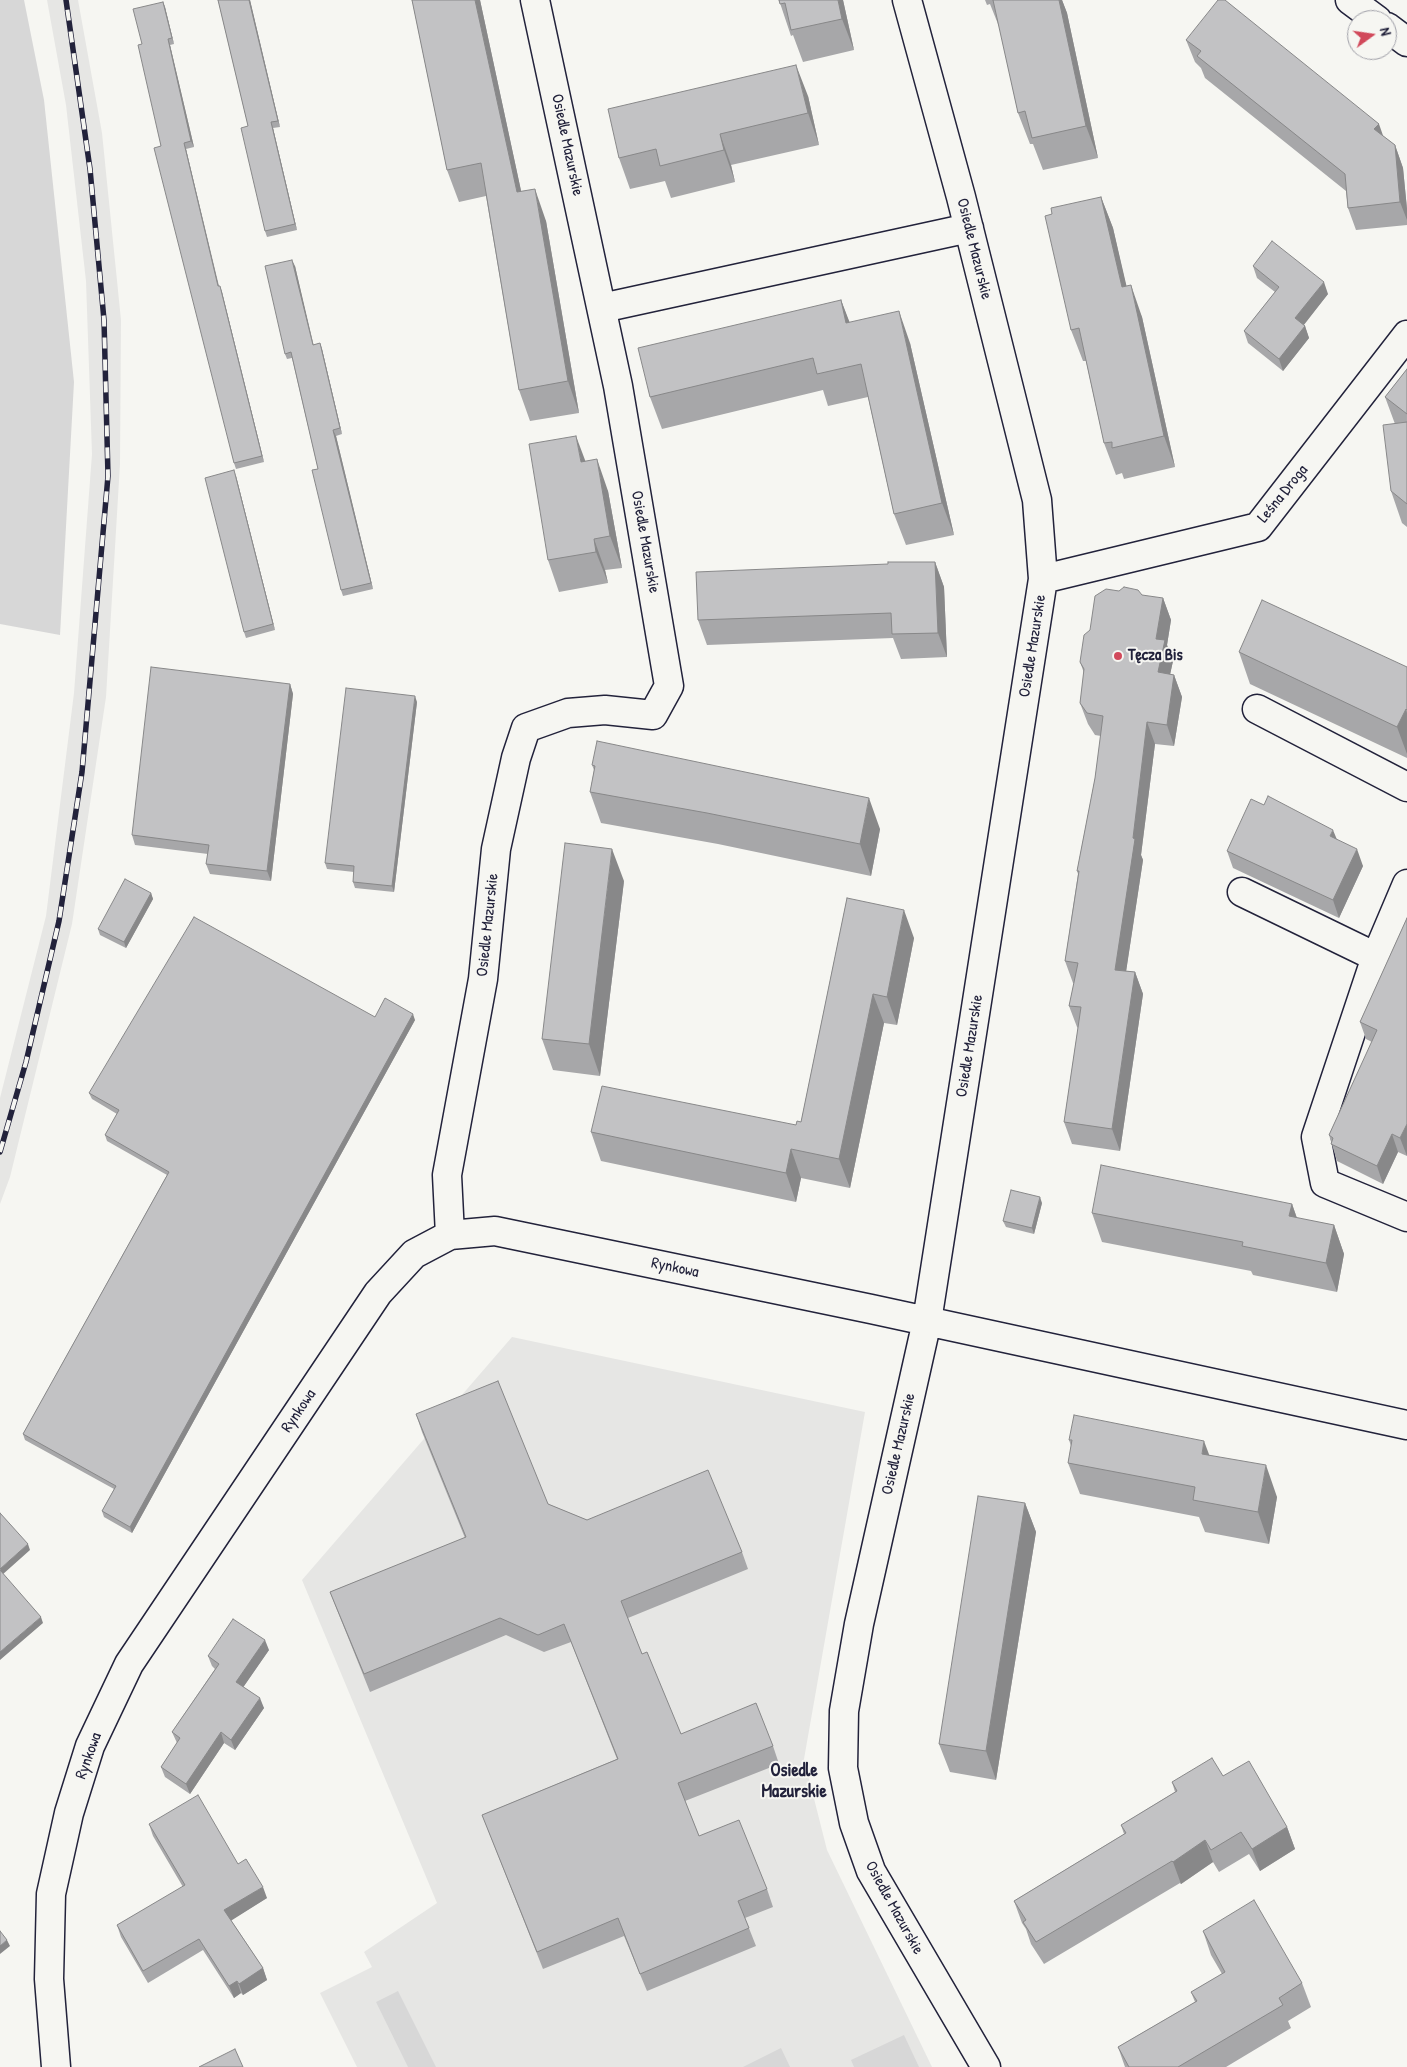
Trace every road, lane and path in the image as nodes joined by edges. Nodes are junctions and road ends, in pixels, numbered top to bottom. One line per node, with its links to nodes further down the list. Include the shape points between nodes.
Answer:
1 (535, 0): 6 (street, Osiedle Mazurskie)
2 (906, 0): 5 (street, Osiedle Mazurskie)
3 (1350, 0): 4 (street)
4 (1364, 10)
5 (969, 228): 6 (street); 8 (street, Osiedle Mazurskie, via 1037,500)
6 (602, 308): 15 (street, Osiedle Mazurskie, via 669,686 653,715 605,710 568,713 526,728 496,849 482,979 447,1175)
7 (1407, 335): 8 (street, Leśna Droga, via 1258,527)
8 (1043, 579): 16 (street, Osiedle Mazurskie)
9 (1257, 709): 10 (street)
10 (1407, 787)
11 (1407, 884): 13 (street)
12 (1242, 892): 13 (street)
13 (1376, 957): 14 (street, via 1316,1137 1325,1182)
14 (1407, 1217)
15 (450, 1235): 16 (street, Rynkowa, via 495,1231); 18 (street, Rynkowa, via 414,1254 378,1294 129,1664 90,1746 69,1813 51,1894 49,1979)
16 (927, 1321): 17 (street, Rynkowa); 19 (street, Osiedle Mazurskie, via 858,1624 844,1711 843,1768 854,1823 871,1871)
17 (1407, 1425)
18 (56, 2067)
19 (986, 2067)

